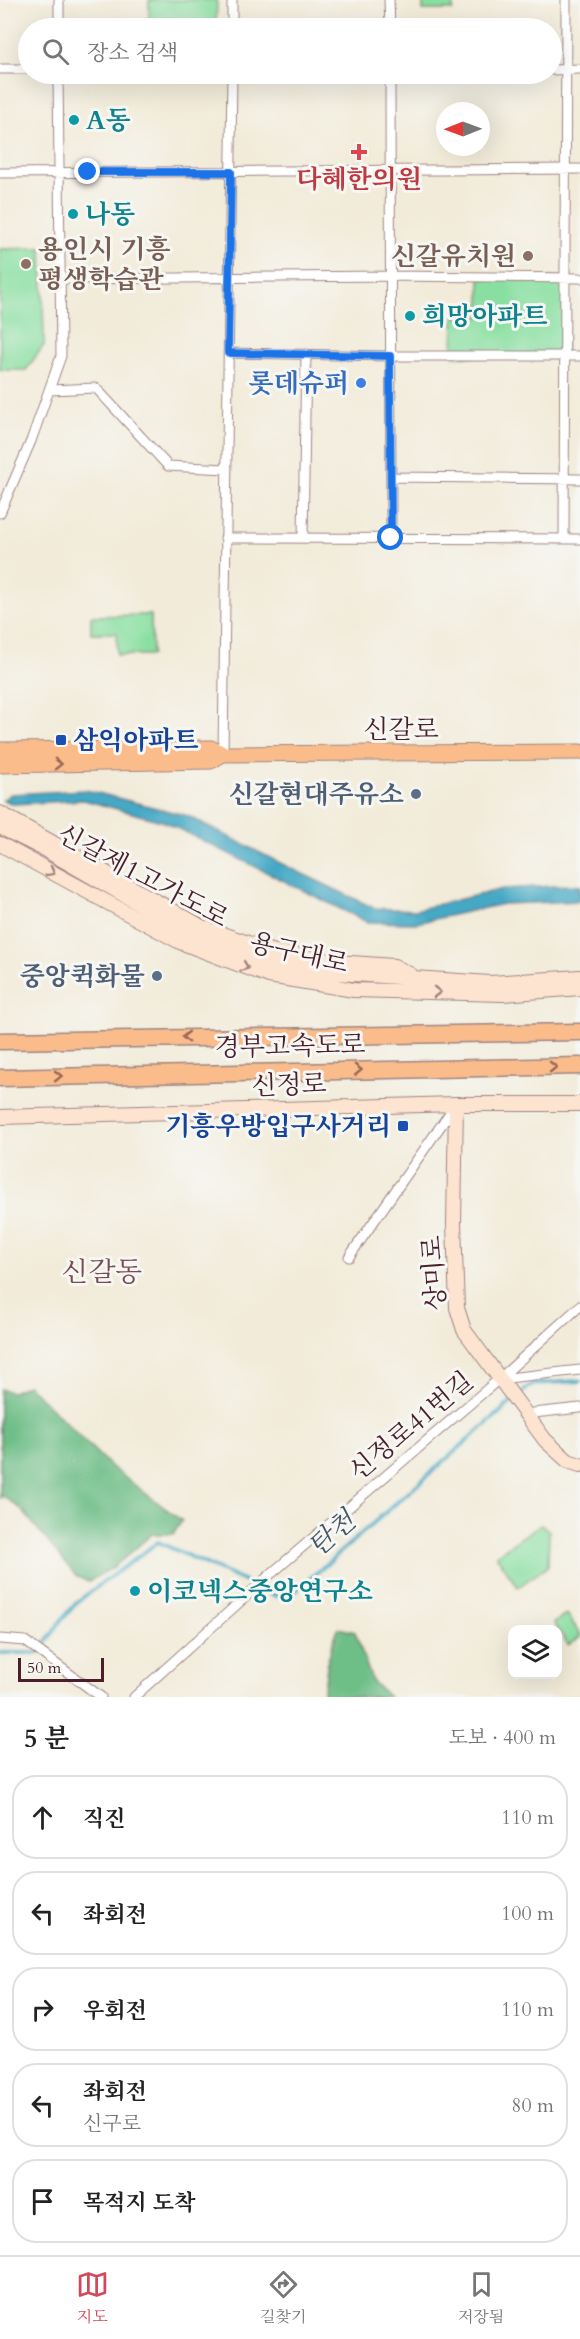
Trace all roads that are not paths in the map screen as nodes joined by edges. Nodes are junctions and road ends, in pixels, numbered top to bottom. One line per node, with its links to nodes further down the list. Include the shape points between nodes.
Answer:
1 (59, 0): 5 (street)
2 (232, 0): 6 (street)
3 (389, 0): 7 (street)
4 (566, 0): 11 (street)
5 (59, 18)
6 (232, 18)
7 (390, 18)
8 (0, 69): 9 (street)
9 (18, 69)
10 (562, 69): 11 (street)
11 (566, 69): 12 (street); 16 (street)
12 (580, 69)
13 (58, 84): 21 (street)
14 (232, 84): 19 (street)
15 (390, 84): 18 (street)
16 (566, 170): 17 (street); 18 (street); 24 (street)
17 (580, 170)
18 (390, 171): 19 (street); 22 (street)
19 (231, 172): 21 (street); 23 (street)
20 (0, 173): 21 (street)
21 (58, 173): 26 (street)
22 (390, 276): 23 (street); 24 (street); 29 (street)
23 (230, 278): 26 (street); 27 (street)
24 (565, 278): 25 (street); 30 (street)
25 (580, 278)
26 (60, 279): 32 (street, via 61,356)
27 (228, 353): 28 (street); 33 (street)
28 (306, 354): 29 (street); 39 (street)
29 (390, 356): 30 (street); 34 (street)
30 (565, 356): 31 (street); 35 (street)
31 (580, 356)
32 (50, 390): 33 (street, via 96,387 168,466); 37 (street)
33 (226, 469): 38 (street)
34 (391, 477): 35 (street); 40 (street)
35 (564, 479): 36 (street); 41 (street)
36 (580, 479)
37 (0, 513)
38 (225, 538): 39 (street); 45 (street)
39 (303, 538): 40 (street)
40 (391, 538): 41 (street)
41 (564, 539): 42 (street)
42 (580, 539)
43 (0, 750): 45 (main road, 신갈로, via 211,748)
44 (580, 752): 45 (main road, 신갈로)
45 (223, 754): 46 (main road, 신갈로, one-way to 45, via 211,761)
46 (0, 765)
47 (0, 813): 52 (street, via 202,927 271,951 394,966)
48 (0, 827): 50 (street, 신갈제1고가도로, via 199,938 268,962)
49 (0, 843): 53 (street, 용구대로, one-way to 53, via 180,942 269,976 354,990 503,994)
50 (337, 973): 52 (street, 용구대로)
51 (580, 977): 52 (street, 용구대로, via 489,983)
52 (415, 978)
53 (580, 988)
54 (580, 1032): 55 (highway, 경부고속도로, one-way to 55)
55 (0, 1041)
56 (580, 1066): 57 (highway, 경부고속도로, one-way to 56)
57 (0, 1078)
58 (456, 1104): 59 (street, 신정로); 60 (street, 신정로); 61 (street); 64 (street, 상미로, via 454,1224 458,1308 464,1330)
59 (580, 1104)
60 (0, 1117)
61 (349, 1257)
62 (580, 1306): 64 (street, 신정로41번길)
63 (580, 1370): 64 (street)
64 (499, 1379): 66 (street, 상미로); 70 (street, 신정로41번길, via 245,1596)
65 (580, 1408): 66 (street)
66 (524, 1414): 67 (street, 상미로, via 568,1461)
67 (580, 1465)
68 (0, 1639): 69 (street, via 25,1641)
69 (101, 1697)
70 (134, 1697)

